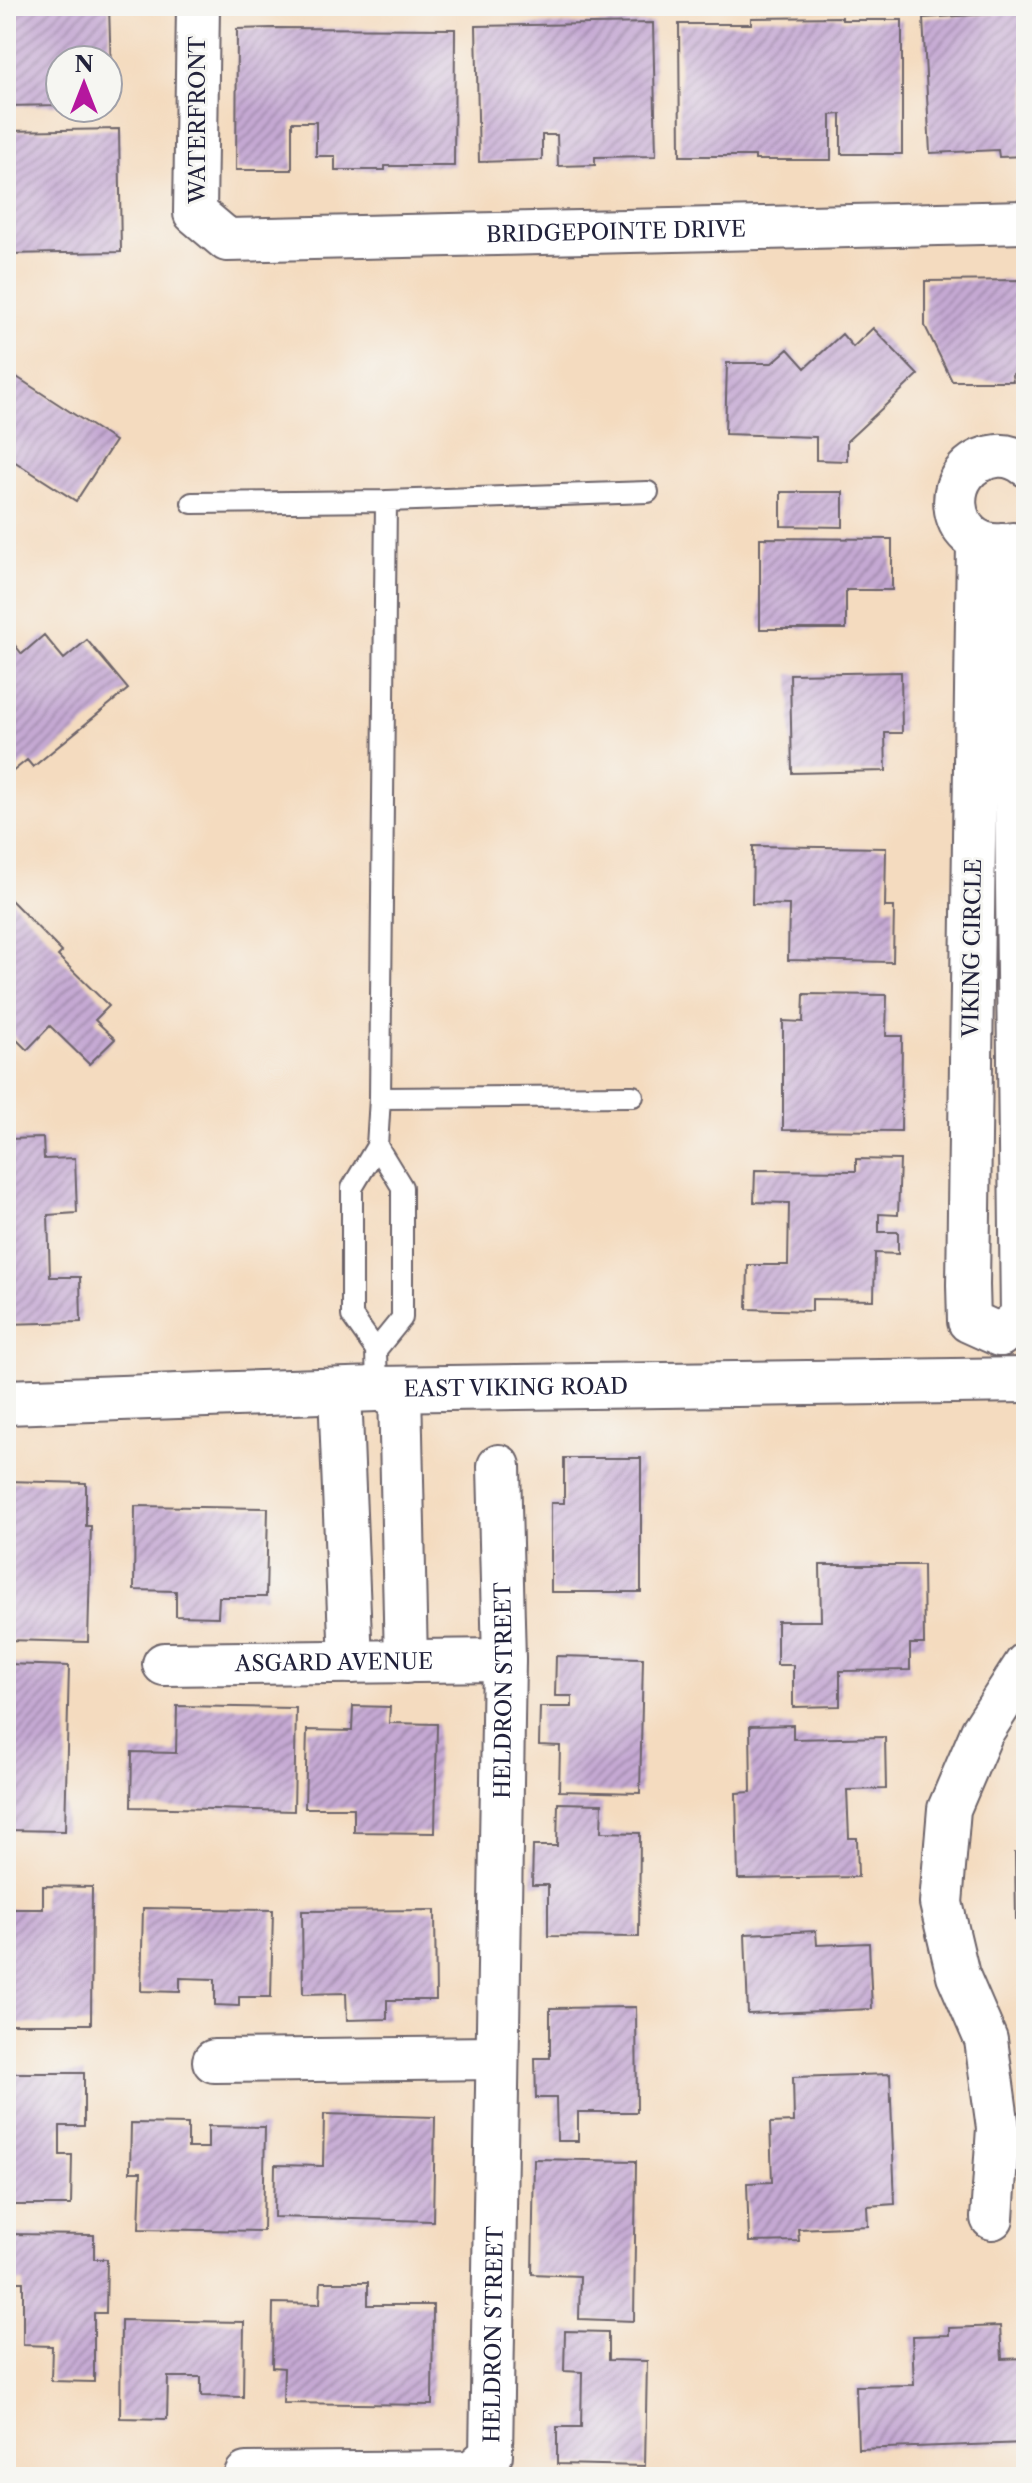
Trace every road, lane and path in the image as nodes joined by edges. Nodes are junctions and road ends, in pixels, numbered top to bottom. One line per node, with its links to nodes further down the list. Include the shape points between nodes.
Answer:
1 (198, 6): 3 (street, WATERFRONT, via 195,213)
2 (1026, 222): 3 (street, BRIDGEPOINTE DRIVE, via 227,240)
3 (212, 227)
4 (1026, 465): 8 (street, VIKING CIRCLE, via 1003,456 985,458 970,466 954,497 965,530)
5 (648, 492): 6 (lane)
6 (386, 501): 7 (lane); 11 (lane)
7 (192, 503)
8 (1006, 541): 9 (street, VIKING CIRCLE, via 996,672)
9 (995, 1004): 13 (street, VIKING CIRCLE); 14 (street, VIKING CIRCLE)
10 (633, 1096): 11 (lane)
11 (380, 1098): 12 (lane)
12 (377, 1146): 16 (lane, via 352,1188 352,1316); 16 (lane, via 402,1187 402,1318)
13 (969, 1180): 14 (lane); 15 (street, VIKING CIRCLE, via 969,1321)
14 (1020, 1181): 15 (street, VIKING CIRCLE, via 1022,1317)
15 (1000, 1335): 17 (street)
16 (373, 1380): 17 (street, EAST VIKING ROAD); 18 (street, EAST VIKING ROAD); 21 (street); 22 (street)
17 (1013, 1381)
18 (6, 1402)
19 (499, 1466): 20 (street, HELDRON STREET)
20 (504, 1660): 22 (street, ASGARD AVENUE); 25 (street, HELDRON STREET)
21 (351, 1662): 22 (street, ASGARD AVENUE); 23 (street, ASGARD AVENUE)
22 (406, 1662)
23 (164, 1664)
24 (1026, 1664): 27 (street, via 982,1732 949,1809 941,1903 958,1975 986,2040 998,2128)
25 (497, 2058): 26 (street); 28 (street, HELDRON STREET, via 491,2455 472,2472)
26 (214, 2061)
27 (992, 2218)
28 (246, 2474)

